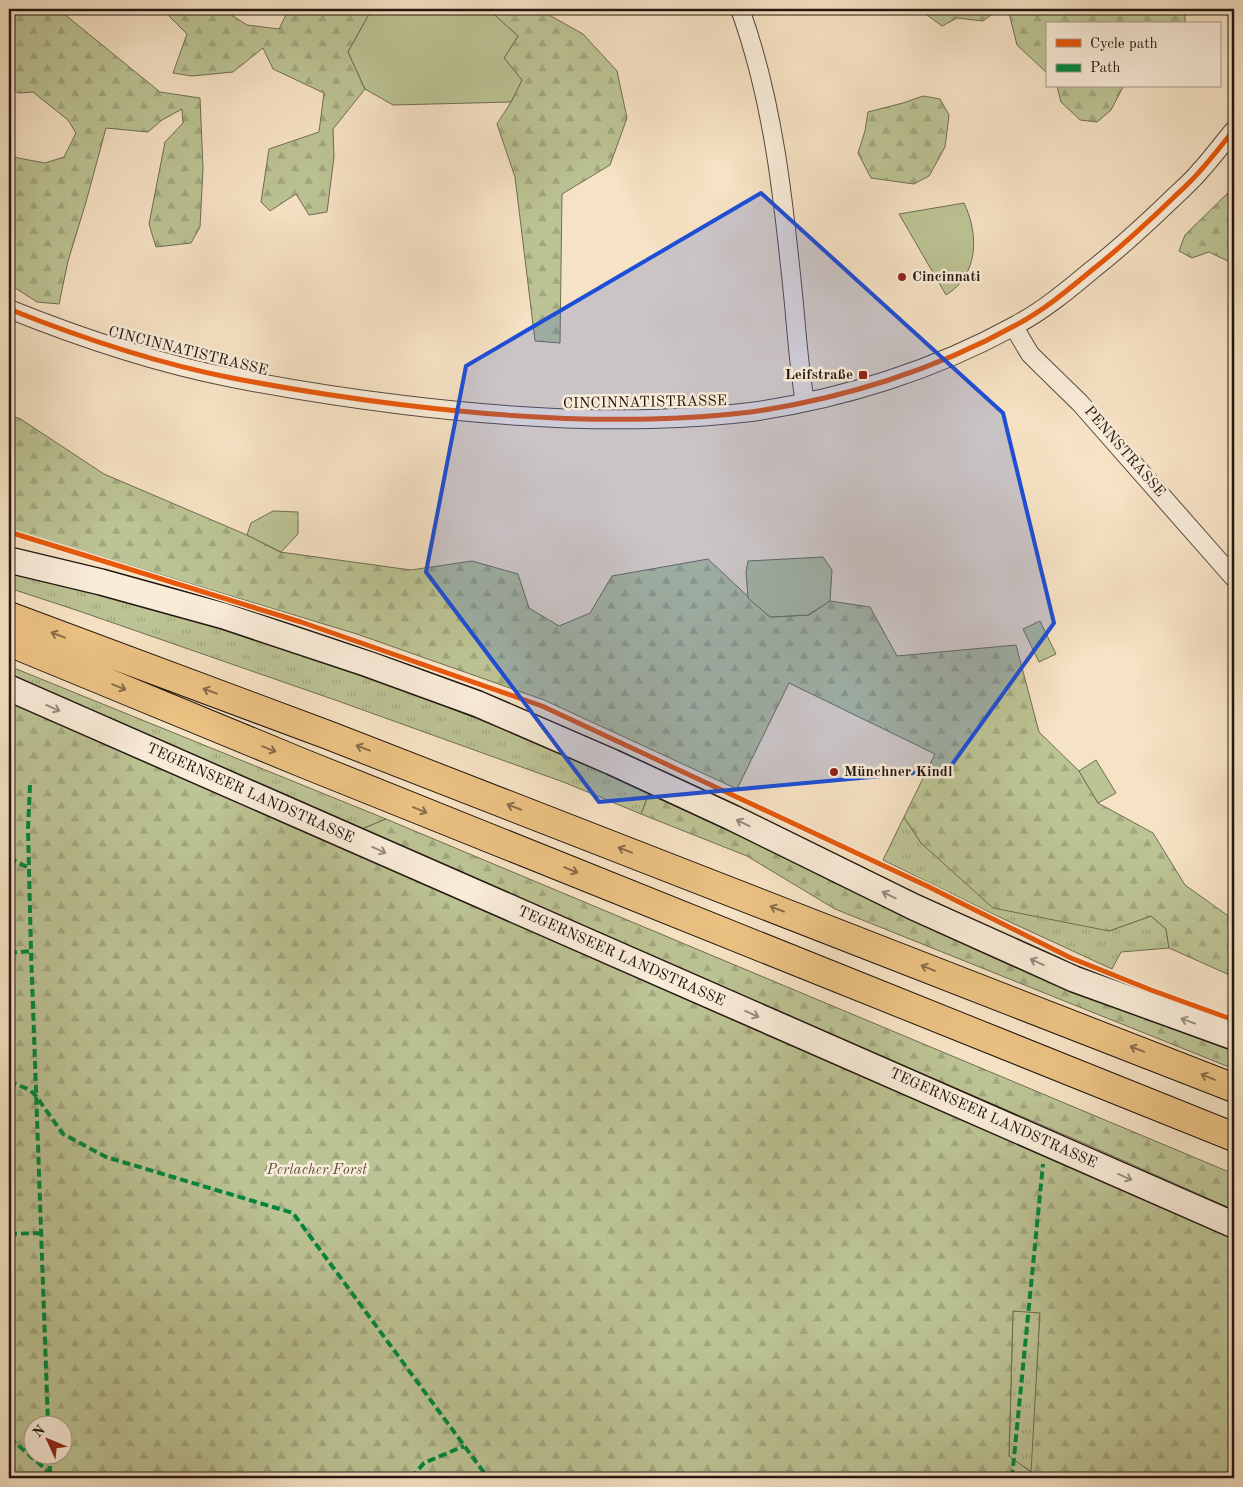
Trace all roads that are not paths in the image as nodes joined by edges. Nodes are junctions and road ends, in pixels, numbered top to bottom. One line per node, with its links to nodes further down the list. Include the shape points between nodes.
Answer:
1 (740, 9): 5 (street, via 755,54 774,135)
2 (1234, 130): 4 (street, CINCINNATISTRASSE, via 1199,173 1135,235 1062,295)
3 (9, 309): 5 (street, CINCINNATISTRASSE, via 94,341 230,378 418,407 480,414 615,420 700,417)
4 (1014, 327): 5 (street, CINCINNATISTRASSE, via 899,376); 7 (street, PENNSTRASSE, via 1036,361 1080,403)
5 (805, 402)
6 (9, 560): 11 (main road, one-way to 6, via 1074,978 914,907 612,762 478,704 224,616)
7 (1234, 578)
8 (9, 616): 12 (highway, one-way to 8, via 328,735)
9 (9, 642): 13 (highway, one-way to 13)
10 (9, 688): 14 (main road, TEGERNSEER LANDSTRASSE, one-way to 14)
11 (1234, 1037)
12 (1234, 1088)
13 (1234, 1137)
14 (1234, 1224)

